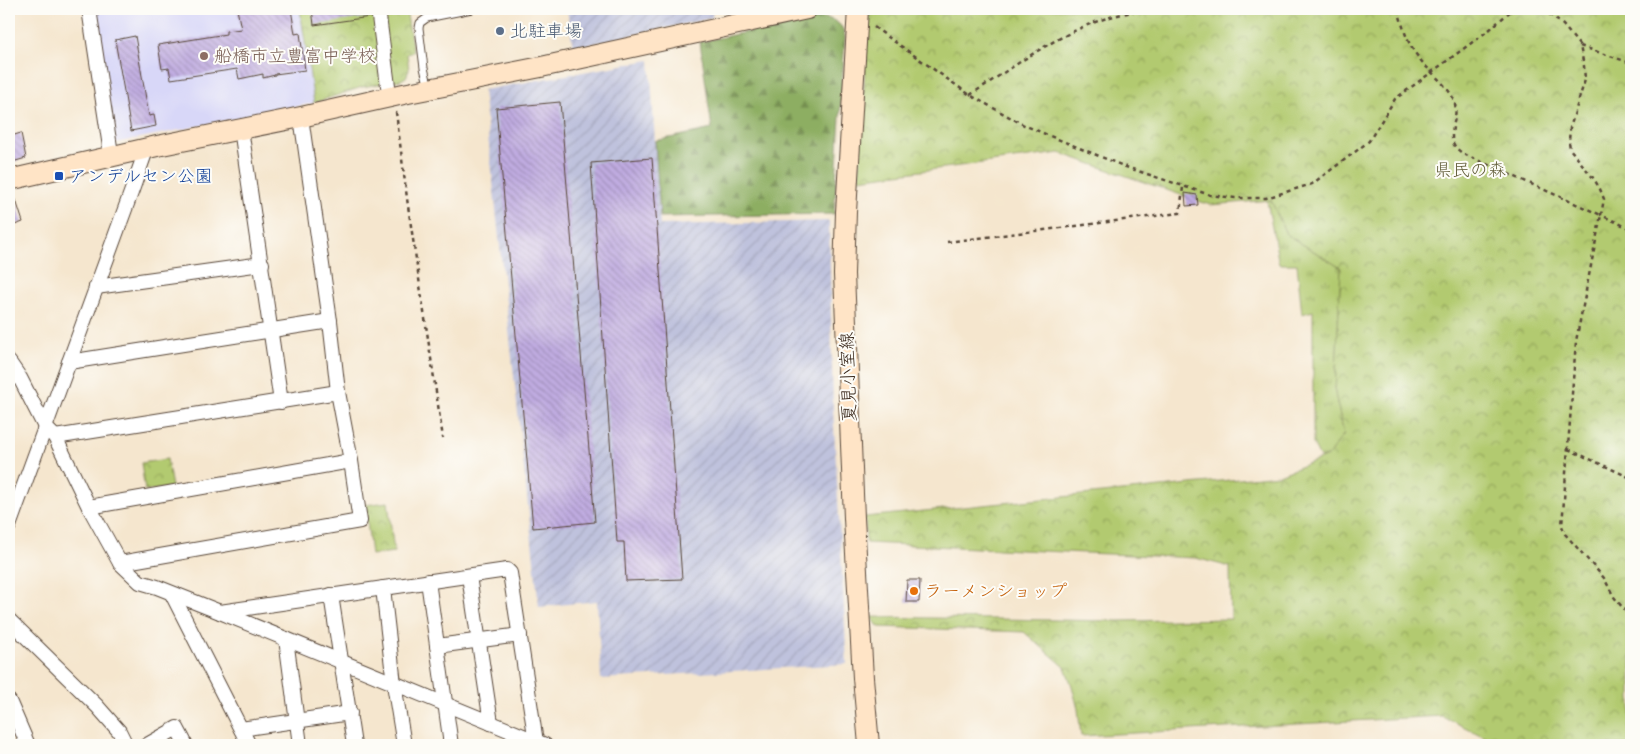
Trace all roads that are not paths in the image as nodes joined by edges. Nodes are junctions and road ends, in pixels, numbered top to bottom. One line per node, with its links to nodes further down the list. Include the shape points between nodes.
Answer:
1 (89, 9): 11 (street)
2 (378, 9): 7 (street)
3 (472, 9): 6 (lane, via 427,18 420,23)
4 (807, 9): 6 (street)
5 (863, 16): 55 (street, 夏見小室線, via 846,212 844,274 854,518)
6 (429, 89): 7 (street)
7 (391, 91): 8 (street)
8 (301, 118): 9 (street); 15 (street)
9 (241, 129): 10 (street); 13 (street)
10 (142, 149): 11 (street); 14 (street, via 144,156)
11 (109, 156): 12 (street)
12 (9, 180)
13 (262, 264): 14 (street); 16 (street)
14 (96, 287): 18 (street)
15 (330, 321): 16 (street); 19 (street)
16 (271, 330): 18 (street); 20 (street)
17 (9, 362): 21 (street)
18 (69, 362): 21 (street)
19 (338, 392): 20 (street); 22 (street)
20 (281, 402): 21 (street)
21 (50, 432): 23 (street); 24 (street)
22 (351, 461): 23 (street); 25 (street, via 360,521)
23 (89, 507): 25 (street)
24 (9, 526)
25 (120, 563): 29 (street, via 140,582)
26 (469, 576): 27 (street); 33 (street, via 507,570 510,573); 35 (street)
27 (428, 581): 28 (street); 36 (street)
28 (383, 588): 30 (street); 38 (street)
29 (172, 594): 31 (street); 44 (street)
30 (330, 595): 31 (street); 37 (street)
31 (220, 612): 34 (street)
32 (9, 620): 47 (street, via 97,706 119,731)
33 (520, 635): 35 (street); 45 (street)
34 (286, 639): 37 (street); 42 (street)
35 (478, 640): 36 (street); 43 (street)
36 (437, 646): 40 (street)
37 (342, 662): 38 (street); 41 (street)
38 (394, 684): 40 (street); 53 (street)
39 (9, 701): 46 (street)
40 (445, 704): 43 (street); 54 (street)
41 (350, 713): 42 (street); 52 (street)
42 (297, 720): 44 (street); 51 (street)
43 (491, 723): 45 (street)
44 (241, 729): 50 (street)
45 (540, 744)
46 (28, 745)
47 (126, 745)
48 (147, 745): 49 (street, via 178,728)
49 (186, 745)
50 (249, 745)
51 (300, 745)
52 (354, 745)
53 (404, 745)
54 (451, 745)
55 (869, 745)

